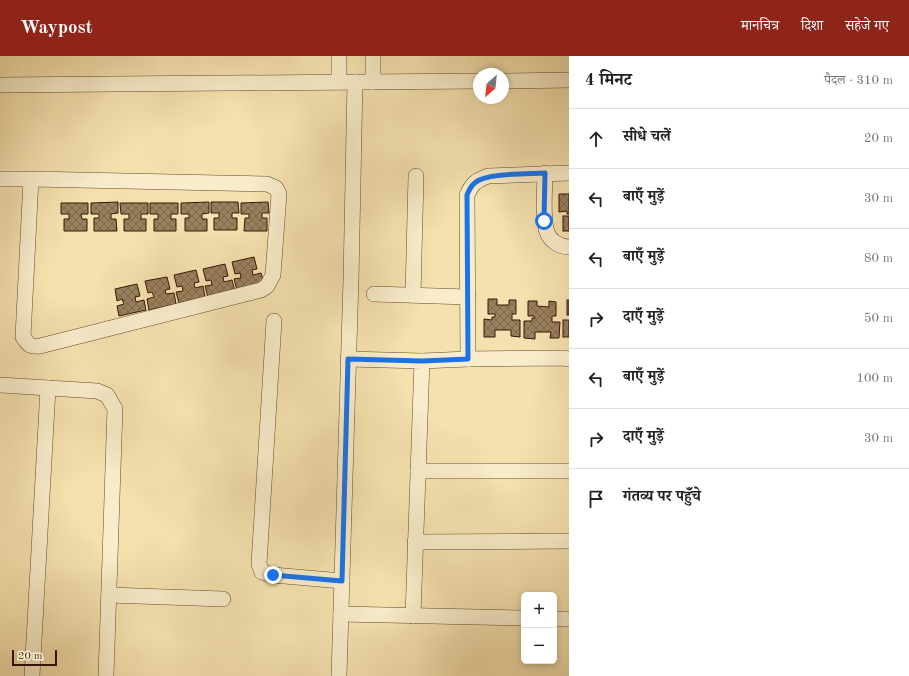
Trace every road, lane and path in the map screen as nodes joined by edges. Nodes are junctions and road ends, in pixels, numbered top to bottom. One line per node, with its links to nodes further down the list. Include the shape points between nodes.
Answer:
1 (339, 56): 6 (street)
2 (373, 56): 8 (street)
3 (569, 80): 5 (street)
4 (473, 81): 8 (street)
5 (509, 81)
6 (339, 82): 7 (street); 9 (street)
7 (355, 82): 8 (street); 20 (street)
8 (373, 82)
9 (0, 85)
10 (545, 173): 11 (street); 15 (street, via 544,221 547,233 552,240); 18 (street, via 488,176 471,187 467,195)
11 (569, 173)
12 (416, 176): 17 (street)
13 (0, 179): 14 (street)
14 (31, 179): 14 (street, via 23,337 28,345 40,346 261,290 273,276 279,194 276,188 267,184)
15 (569, 247)
16 (374, 294): 17 (street)
17 (413, 296): 18 (street)
18 (468, 297): 21 (street)
19 (274, 320): 30 (street, via 259,564 262,572 273,575)
20 (348, 359): 23 (street); 30 (street)
21 (468, 359): 22 (street); 23 (street)
22 (569, 359)
23 (422, 361): 26 (street)
24 (0, 386): 25 (street)
25 (48, 388): 31 (street, via 97,391 107,395 115,409); 38 (street)
26 (418, 471): 27 (street); 29 (street)
27 (569, 471)
28 (569, 541): 29 (street)
29 (416, 542): 34 (street)
30 (342, 581): 33 (street)
31 (109, 595): 32 (street); 39 (street)
32 (223, 599)
33 (341, 614): 34 (street); 40 (street)
34 (413, 616): 35 (street)
35 (521, 618)
36 (557, 619): 37 (street)
37 (569, 619)
38 (32, 676)
39 (106, 676)
40 (339, 676)

